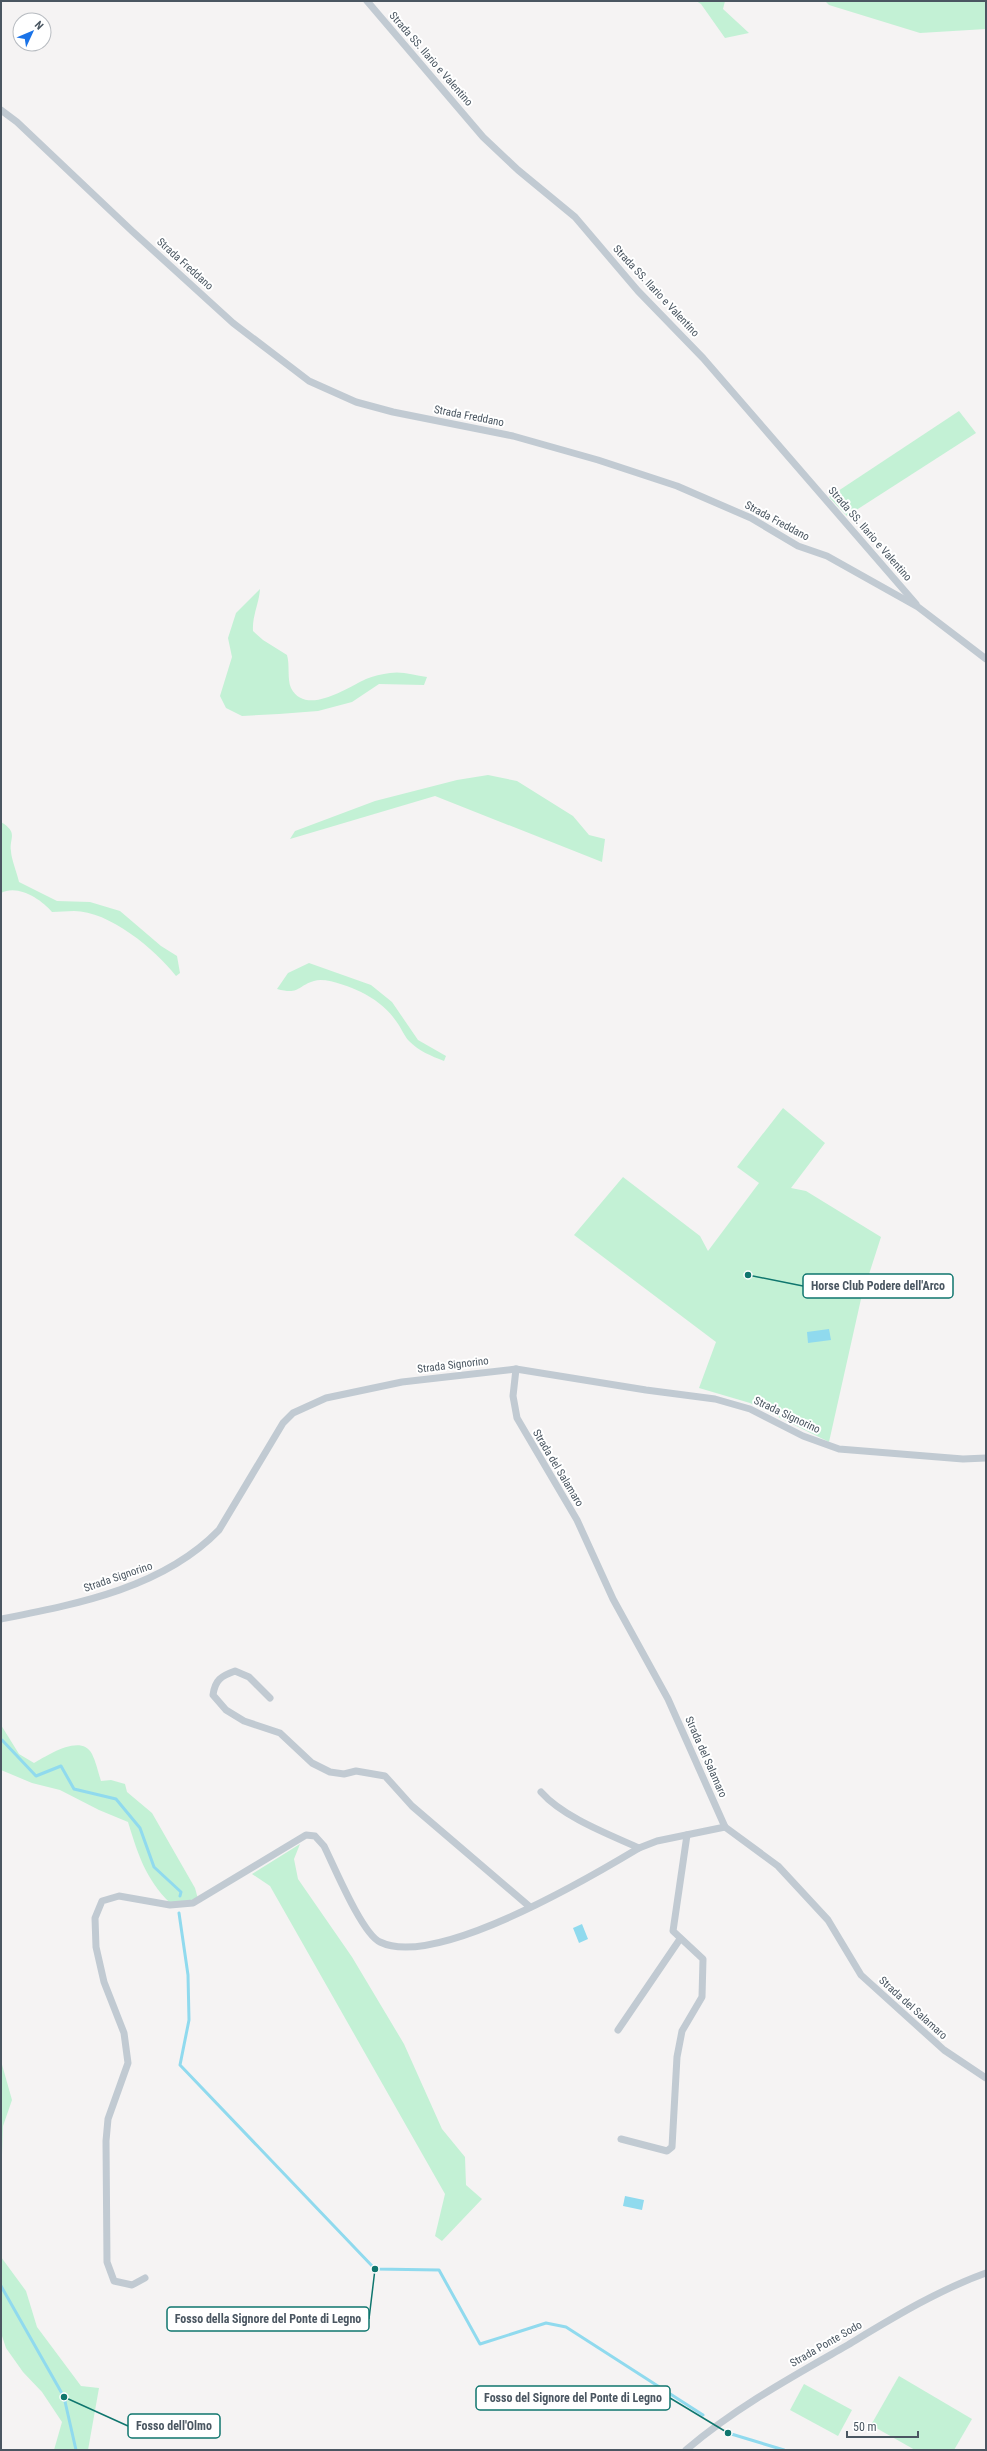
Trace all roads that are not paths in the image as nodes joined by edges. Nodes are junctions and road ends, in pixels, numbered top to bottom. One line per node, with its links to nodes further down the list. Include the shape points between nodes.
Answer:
1 (367, 1): 3 (street, Strada SS. Ilario e Valentino, via 483,137 575,217 638,290 703,358)
2 (1, 110): 3 (street, Strada Freddano, via 233,323 309,381 371,406 513,436 677,486 752,518 798,546 827,556)
3 (918, 607): 4 (street, Strada Freddano)
4 (986, 659)
5 (516, 1369): 6 (street, Strada Signorino, via 715,1399 750,1409 803,1436 839,1449 963,1459); 7 (street, Strada Signorino, via 402,1382 326,1398 306,1405 283,1423 219,1530 206,1543 156,1576 96,1597); 10 (street, Strada del Salamaro, via 513,1396 516,1418 577,1520 613,1599 668,1699)
6 (986, 1458)
7 (1, 1620)
8 (270, 1698): 13 (street, via 248,1677 235,1671 222,1675 215,1685 213,1695 226,1710 244,1721 280,1733 312,1763 330,1772 344,1774 356,1770 385,1776 412,1806)
9 (541, 1792): 12 (street, via 551,1803 607,1834)
10 (725, 1827): 11 (street); 16 (street, Strada del Salamaro, via 778,1866 818,1909 828,1920 861,1975 944,2050)
11 (687, 1835): 12 (street, via 657,1840); 14 (street, via 673,1931)
12 (639, 1848): 13 (street)
13 (530, 1907): 19 (street, via 488,1928 444,1942 399,1948 379,1942 361,1921 324,1846 315,1836 306,1835 194,1903 170,1905 119,1896 102,1901 95,1918 96,1947 104,1982 124,2033 128,2063 108,2119 107,2262 114,2281 132,2285)
14 (680, 1939): 15 (street); 17 (street, via 703,1959 704,1974 702,1997 682,2031 677,2057 672,2147 667,2151)
15 (618, 2030)
16 (986, 2078)
17 (621, 2138)
18 (986, 2273): 20 (street, Strada Ponte Sodo, via 922,2302 761,2393)
19 (145, 2278)
20 (686, 2450)

